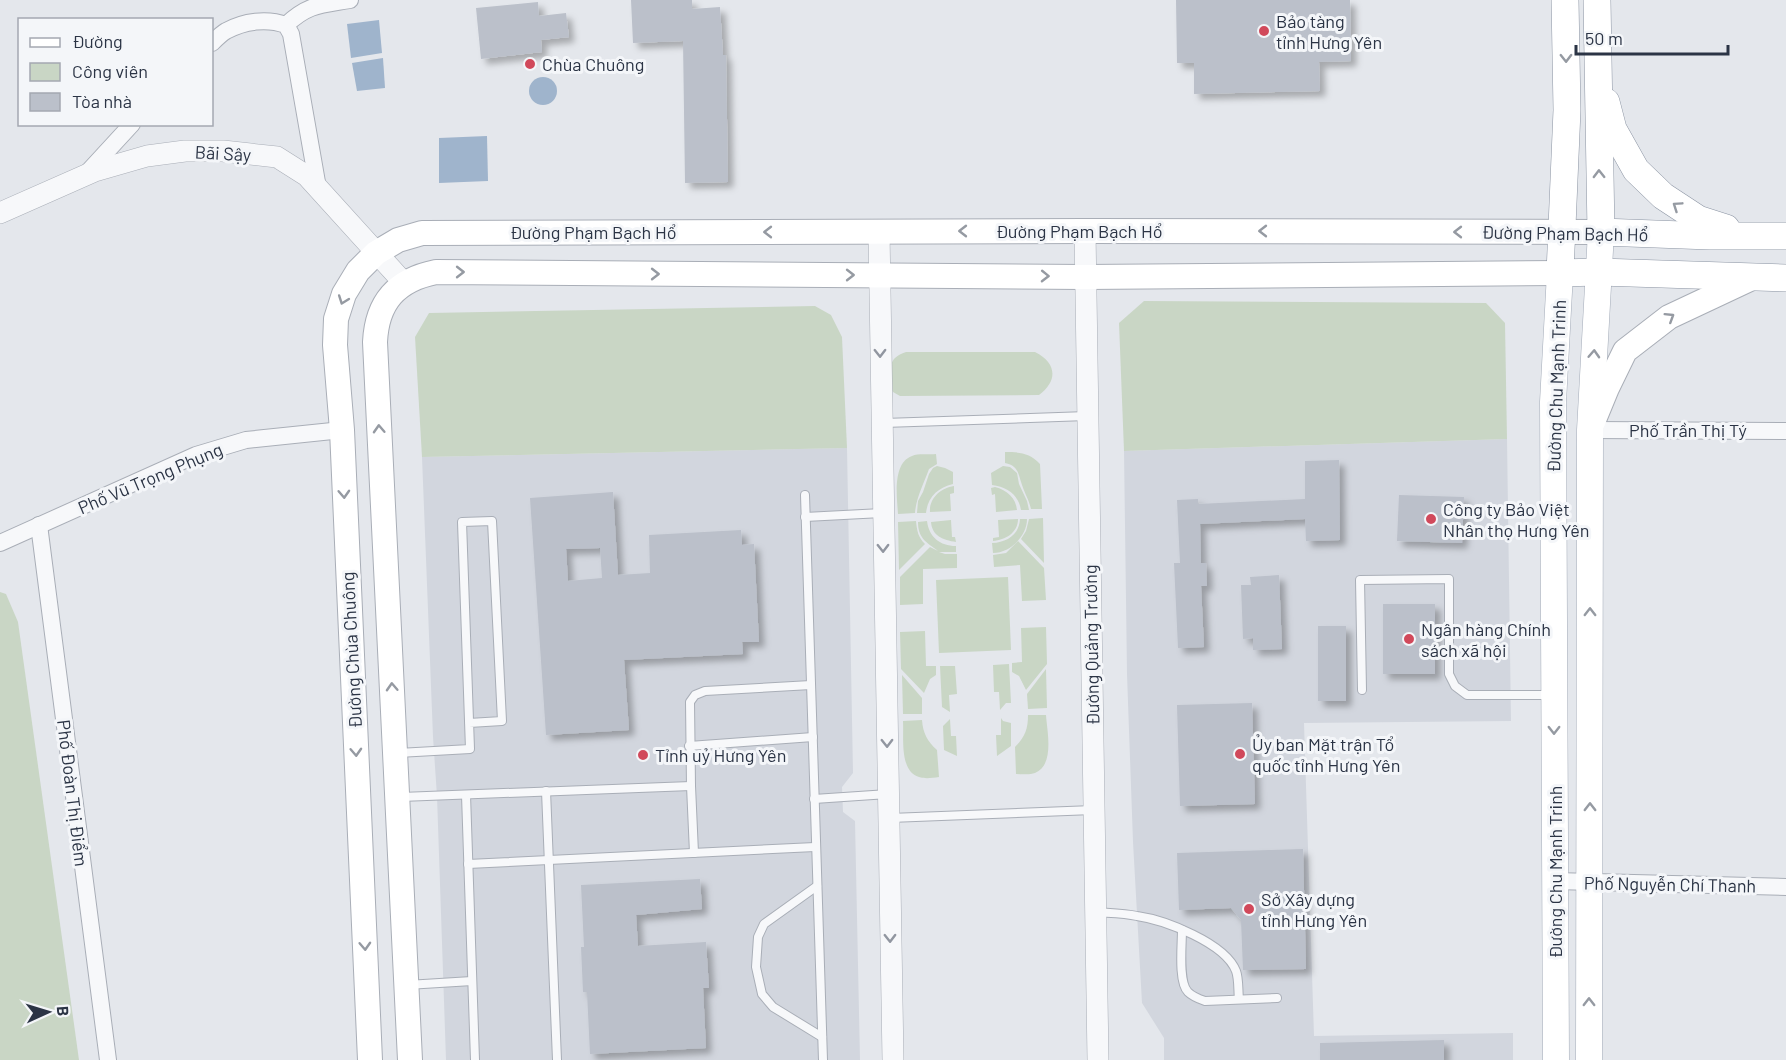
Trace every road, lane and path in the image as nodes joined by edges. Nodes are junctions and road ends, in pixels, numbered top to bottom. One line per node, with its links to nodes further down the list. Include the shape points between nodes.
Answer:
1 (350, 0): 4 (street, via 313,7)
2 (1565, 0): 13 (highway, Đường Chu Mạnh Trinh, one-way to 13)
3 (1597, 0): 6 (highway, Đường Chu Mạnh Trinh)
4 (286, 25): 5 (street, via 270,21 249,23 226,31); 9 (street, via 291,34)
5 (213, 42)
6 (1598, 67): 14 (highway, Đường Chu Mạnh Trinh, one-way to 6); 15 (highway, one-way to 6, via 1698,219 1663,196 1636,170 1613,129)
7 (130, 126): 8 (street)
8 (84, 176): 9 (street, Bãi Sậy, via 147,156 223,151 277,157); 10 (street, Bãi Sậy)
9 (318, 188): 17 (street, Bãi Sậy)
10 (0, 213)
11 (1085, 231): 12 (main road, Đường Phạm Bạch Hổ, one-way to 12); 13 (main road, Đường Phạm Bạch Hổ, one-way to 11); 21 (street, Đường Quảng Trường)
12 (879, 232): 17 (main road, Đường Phạm Bạch Hổ, one-way to 17, via 422,233 398,240); 20 (street)
13 (1563, 232): 14 (main road, Đường Phạm Bạch Hổ); 19 (highway, Đường Chu Mạnh Trinh)
14 (1600, 232): 15 (highway, Đường Phạm Bạch Hổ); 18 (main road, Đường Chu Mạnh Trinh)
15 (1750, 236): 16 (highway, Đường Phạm Bạch Hổ)
16 (1786, 236)
17 (376, 253): 24 (street, Bãi Sậy); 27 (main road, Đường Chùa Chuông, one-way to 27, via 358,271 344,294 336,319)
18 (1599, 272): 19 (highway); 22 (highway); 28 (main road, Đường Chu Mạnh Trinh, one-way to 18)
19 (1560, 273): 21 (main road); 37 (main road, Đường Chu Mạnh Trinh, via 1553,402)
20 (879, 275): 21 (main road, one-way to 21); 24 (main road, one-way to 20, via 436,272); 26 (street, one-way to 26)
21 (1085, 277): 25 (street, Đường Quảng Trường)
22 (1752, 278): 23 (highway); 28 (main road, one-way to 22, via 1625,351 1669,317)
23 (1786, 278)
24 (404, 284): 41 (main road, one-way to 24, via 375,342 382,309 391,294)
25 (1087, 416): 26 (lane); 48 (street, Đường Quảng Trường)
26 (881, 423): 31 (street)
27 (342, 430): 33 (street, Phố Vũ Trọng Phụng, via 246,440 196,455); 53 (main road, Đường Chùa Chuông, one-way to 53)
28 (1590, 430): 29 (street, Phố Trần Thị Tý); 57 (main road, Đường Chu Mạnh Trinh, one-way to 28)
29 (1786, 431)
30 (805, 495): 32 (lane)
31 (883, 513): 32 (lane); 44 (street, one-way to 44)
32 (805, 517): 35 (lane)
33 (39, 525): 34 (street, Phố Vũ Trọng Phụng); 67 (street, Phố Đoàn Thị Điểm)
34 (0, 543)
35 (811, 684): 39 (lane); 40 (lane, via 705,691 695,695 690,702)
36 (1362, 690): 37 (lane, via 1360,580 1449,579 1449,674 1455,686 1467,695)
37 (1554, 695): 56 (main road, Đường Chu Mạnh Trinh, one-way to 56)
38 (469, 723): 38 (lane, via 462,522 492,521 502,721); 41 (lane, via 470,749)
39 (813, 737): 40 (lane); 47 (lane)
40 (689, 746): 42 (lane)
41 (395, 754): 46 (main road)
42 (691, 786): 43 (lane); 52 (lane)
43 (546, 792): 45 (lane); 54 (lane)
44 (888, 794): 47 (lane); 49 (street)
45 (466, 795): 46 (lane); 55 (lane)
46 (397, 797): 51 (main road)
47 (814, 799): 50 (lane)
48 (1093, 810): 49 (lane); 60 (street, Đường Quảng Trường)
49 (888, 818): 73 (street, one-way to 73)
50 (815, 847): 52 (lane); 58 (lane)
51 (400, 852): 53 (main road); 63 (main road)
52 (694, 853): 54 (lane)
53 (360, 855): 68 (main road, Đường Chùa Chuông, one-way to 68)
54 (548, 860): 55 (lane); 71 (lane)
55 (468, 864): 62 (lane)
56 (1555, 881): 57 (street, Phố Nguyễn Chí Thanh); 75 (main road, Đường Chu Mạnh Trinh)
57 (1590, 883): 59 (street, Phố Nguyễn Chí Thanh); 76 (main road, Đường Chu Mạnh Trinh, one-way to 57)
58 (817, 886): 66 (lane); 66 (lane, via 764,924 758,937 756,967 762,994 773,1007)
59 (1786, 887)
60 (1095, 912): 61 (lane, via 1137,915); 74 (street, Đường Quảng Trường)
61 (1182, 930): 65 (lane, via 1225,955 1236,972); 65 (lane, via 1182,980 1186,991 1205,1001)
62 (472, 981): 63 (lane); 70 (lane)
63 (406, 985): 69 (main road)
64 (1277, 998): 65 (lane)
65 (1239, 999)
66 (822, 1037): 72 (lane)
67 (108, 1060)
68 (370, 1060)
69 (410, 1060)
70 (475, 1060)
71 (557, 1060)
72 (823, 1060)
73 (893, 1060)
74 (1098, 1060)
75 (1556, 1060)
76 (1589, 1060)

